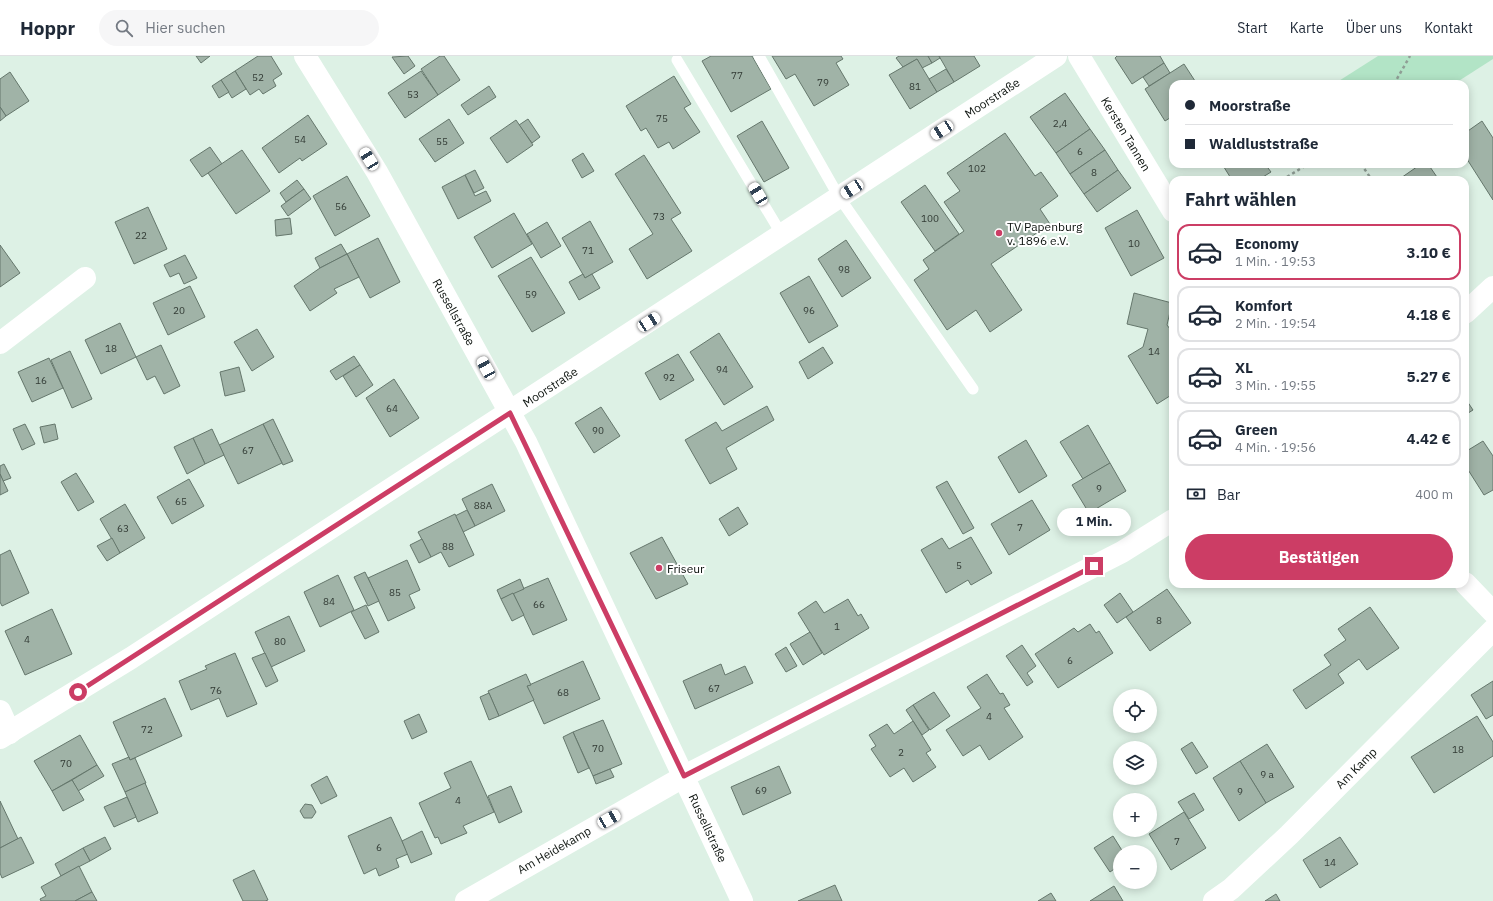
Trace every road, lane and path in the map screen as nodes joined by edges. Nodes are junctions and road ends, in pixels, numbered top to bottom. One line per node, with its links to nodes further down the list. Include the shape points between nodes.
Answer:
1 (305, 56): 18 (street, Russellstraße, via 377,172)
2 (759, 56): 10 (lane)
3 (1079, 56): 11 (street, Kersten Tannen)
4 (1410, 56): 7 (path)
5 (1047, 58): 10 (street, Moorstraße)
6 (677, 60): 12 (lane)
7 (1396, 80)
8 (1302, 168): 9 (path)
9 (1288, 176)
10 (839, 197): 12 (street, Moorstraße); 17 (lane)
11 (1169, 204)
12 (782, 235): 18 (street, Moorstraße)
13 (85, 278): 16 (street)
14 (1493, 287): 15 (street)
15 (1469, 309)
16 (0, 343)
17 (973, 389)
18 (510, 413): 24 (street, Moorstraße, via 131,658); 25 (street, Russellstraße)
19 (1169, 523): 25 (street, Am Heidekamp, via 1122,552)
20 (1469, 587): 21 (street)
21 (1493, 612)
22 (1493, 630): 28 (street, Am Kamp, via 1289,835 1231,889)
23 (0, 711): 24 (street)
24 (5, 736)
25 (684, 776): 26 (street, Am Heidekamp); 27 (street, Russellstraße)
26 (466, 901)
27 (742, 901)
28 (1214, 901)

